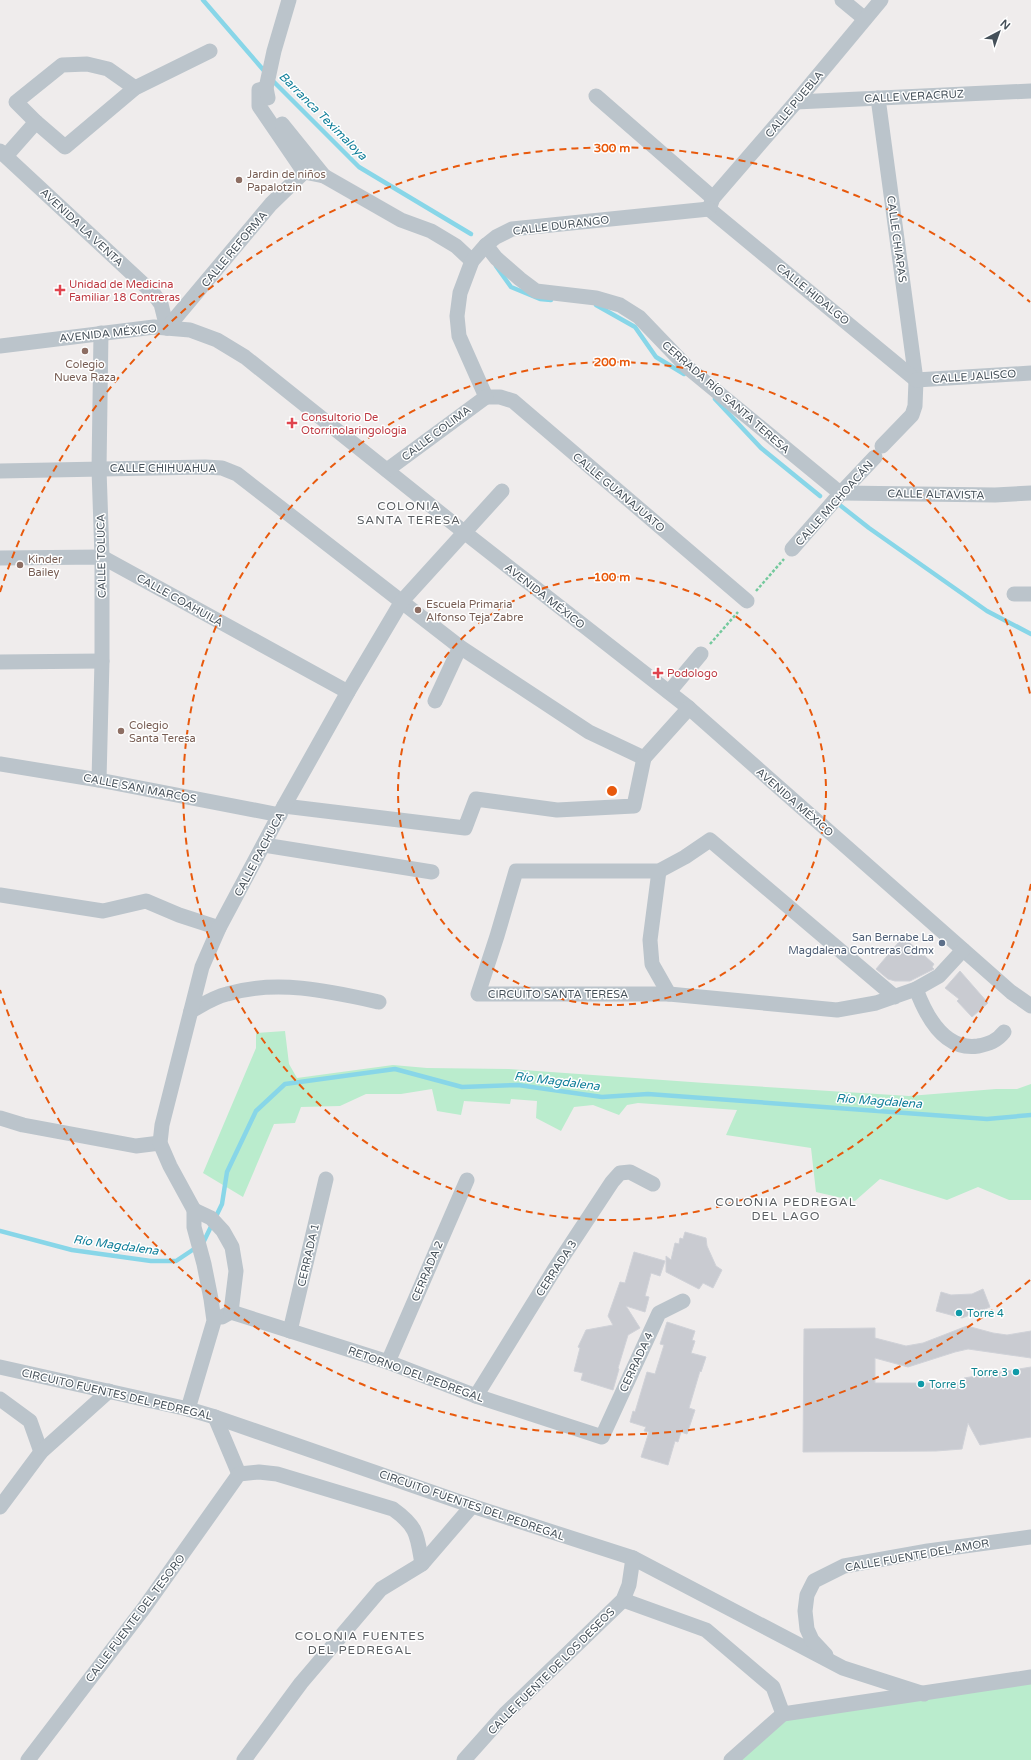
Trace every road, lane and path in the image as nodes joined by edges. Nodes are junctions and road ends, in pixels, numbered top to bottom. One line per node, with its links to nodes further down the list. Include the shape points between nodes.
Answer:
1 (289, 0): 8 (street)
2 (842, 0): 4 (street)
3 (881, 0): 4 (street, CALLE PUEBLA)
4 (865, 19): 11 (street, CALLE PUEBLA)
5 (210, 51): 6 (street)
6 (135, 88): 12 (street, via 65,147); 12 (street, via 108,69 87,64 62,65 16,102)
7 (1031, 90): 10 (street, CALLE VERACRUZ)
8 (264, 91): 14 (street, via 259,106); 15 (street, via 270,107)
9 (596, 96): 16 (street, CALLE HIDALGO)
10 (878, 98): 11 (street, CALLE VERACRUZ); 23 (street, CALLE CHIAPAS)
11 (796, 102): 16 (street, CALLE PUEBLA)
12 (36, 122): 13 (street)
13 (3, 154): 19 (street, AVENIDA LA VENTA, via 154,293 161,304)
14 (304, 172): 15 (street); 19 (street, CALLE REFORMA, via 271,204)
15 (324, 176): 18 (street, via 401,220 431,231 456,246)
16 (711, 204): 17 (street, CALLE DURANGO, via 512,229 496,237); 23 (street, CALLE HIDALGO)
17 (486, 246): 18 (street, CALLE DURANGO); 29 (street, CERRADA RÍO SANTA TERESA, via 496,258 536,291 596,298 620,305 639,317 687,367)
18 (472, 261): 24 (street, CALLE DURANGO, via 460,293 457,316 459,336)
19 (167, 328): 20 (street, AVENIDA MÉXICO); 26 (street, AVENIDA MÉXICO, via 190,330 217,340 245,357)
20 (101, 333): 21 (street, AVENIDA MÉXICO); 25 (street, CALLE TOLUCA)
21 (0, 346)
22 (1031, 373): 23 (street, CALLE JALISCO)
23 (916, 380): 29 (street, CALLE MICHOACÁN, via 912,415)
24 (486, 397): 26 (street, CALLE COLIMA); 38 (street, CALLE GUANAJUATO, via 500,397 513,401)
25 (99, 468): 27 (street, CALLE CHIHUAHUA); 33 (street, CALLE TOLUCA); 37 (street, CALLE CHIHUAHUA, via 205,466 222,468 237,474)
26 (387, 470): 31 (street, AVENIDA MÉXICO)
27 (0, 471)
28 (502, 491): 31 (street, CALLE PACHUCA)
29 (841, 493): 30 (street, CALLE ALTAVISTA); 32 (street, CALLE MICHOACÁN)
30 (1031, 493)
31 (464, 532): 37 (street, CALLE PACHUCA); 44 (street, AVENIDA MÉXICO)
32 (792, 550)
33 (102, 556): 34 (street); 41 (street, CALLE TOLUCA); 43 (street, CALLE COAHUILA)
34 (0, 558)
35 (1014, 594): 36 (street)
36 (1031, 594)
37 (402, 601): 39 (street, CALLE CHIHUAHUA); 43 (street, CALLE PACHUCA)
38 (747, 601)
39 (460, 647): 45 (street); 47 (street, CALLE CHIHUAHUA, via 588,732)
40 (702, 654): 44 (street)
41 (102, 661): 42 (street); 49 (street, CALLE TOLUCA)
42 (0, 662)
43 (348, 692): 50 (street, CALLE PACHUCA)
44 (669, 692): 46 (street, AVENIDA MÉXICO)
45 (435, 701)
46 (689, 708): 47 (street); 56 (street, AVENIDA MÉXICO)
47 (644, 758): 50 (street, CALLE SAN MARCOS, via 634,806 557,810 476,800 465,828)
48 (0, 764): 49 (street, CALLE SAN MARCOS)
49 (99, 780): 50 (street, CALLE SAN MARCOS)
50 (282, 811): 51 (street, CALLE PACHUCA)
51 (264, 845): 53 (street); 55 (street, CALLE PACHUCA)
52 (659, 871): 58 (street, via 650,940 652,964); 58 (street, CIRCUITO SANTA TERESA, via 516,871 478,994); 59 (street, CIRCUITO SANTA TERESA, via 710,840)
53 (432, 872)
54 (0, 895): 55 (street, via 103,911 146,901)
55 (219, 928): 62 (street, CALLE PACHUCA, via 202,967)
56 (963, 950): 57 (street, CIRCUITO SANTA TERESA, via 940,976); 61 (street, AVENIDA MÉXICO)
57 (916, 989): 59 (street, CIRCUITO SANTA TERESA); 63 (street, via 932,1022 951,1042 964,1046 985,1045 997,1040)
58 (669, 994): 59 (street, CIRCUITO SANTA TERESA, via 837,1010)
59 (895, 997)
60 (379, 1002): 62 (street, via 306,988 258,987 225,994)
61 (1031, 1006)
62 (190, 1011): 65 (street, CALLE PACHUCA)
63 (1004, 1032)
64 (0, 1118): 65 (street, via 23,1125 136,1146)
65 (160, 1143): 69 (street)
66 (326, 1179): 73 (street, CERRADA 1)
67 (467, 1180): 74 (street, CERRADA 2)
68 (653, 1184): 77 (street, CERRADA 3, via 630,1172 620,1173 612,1182)
69 (194, 1210): 71 (street, via 211,1218 223,1231 232,1247 236,1271); 72 (street, via 194,1227)
70 (684, 1301): 81 (street, CERRADA 4, via 659,1313)
71 (231, 1312): 72 (street); 73 (street, RETORNO DEL PEDREGAL)
72 (214, 1321): 79 (street)
73 (290, 1331): 74 (street, RETORNO DEL PEDREGAL)
74 (388, 1362): 77 (street, RETORNO DEL PEDREGAL)
75 (0, 1367): 76 (street, CIRCUITO FUENTES DEL PEDREGAL)
76 (109, 1391): 79 (street, CIRCUITO FUENTES DEL PEDREGAL); 82 (street)
77 (476, 1396): 81 (street, RETORNO DEL PEDREGAL)
78 (0, 1399): 82 (street, via 30,1421)
79 (188, 1409): 80 (street, CIRCUITO FUENTES DEL PEDREGAL)
80 (215, 1417): 83 (street); 84 (street, CIRCUITO FUENTES DEL PEDREGAL)
81 (602, 1437)
82 (42, 1452): 85 (street)
83 (239, 1474): 88 (street, via 277,1474 393,1509 406,1519 417,1534); 94 (street, CALLE FUENTE DEL TESORO, via 144,1608)
84 (472, 1506): 87 (street, CIRCUITO FUENTES DEL PEDREGAL); 88 (street)
85 (0, 1507)
86 (1031, 1537): 90 (street, CALLE FUENTE DEL AMOR, via 844,1566 814,1581 807,1595 807,1629 812,1640 822,1651)
87 (633, 1558): 89 (street, CALLE FUENTE DE LOS DESEOS, via 629,1585); 90 (street, CIRCUITO FUENTES DEL PEDREGAL)
88 (422, 1564): 95 (street, via 381,1589 301,1683)
89 (622, 1600): 93 (street, CALLE FUENTE DE LOS DESEOS, via 706,1630 773,1687); 96 (street, CALLE FUENTE DE LOS DESEOS, via 505,1714)
90 (844, 1668): 92 (street, CIRCUITO FUENTES DEL PEDREGAL)
91 (1031, 1677): 92 (street, CIRCUITO FUENTES DEL PEDREGAL)
92 (924, 1694): 93 (street, CIRCUITO FUENTES DEL PEDREGAL)
93 (783, 1714): 97 (street)
94 (28, 1760)
95 (244, 1760)
96 (464, 1760)
97 (731, 1760)

